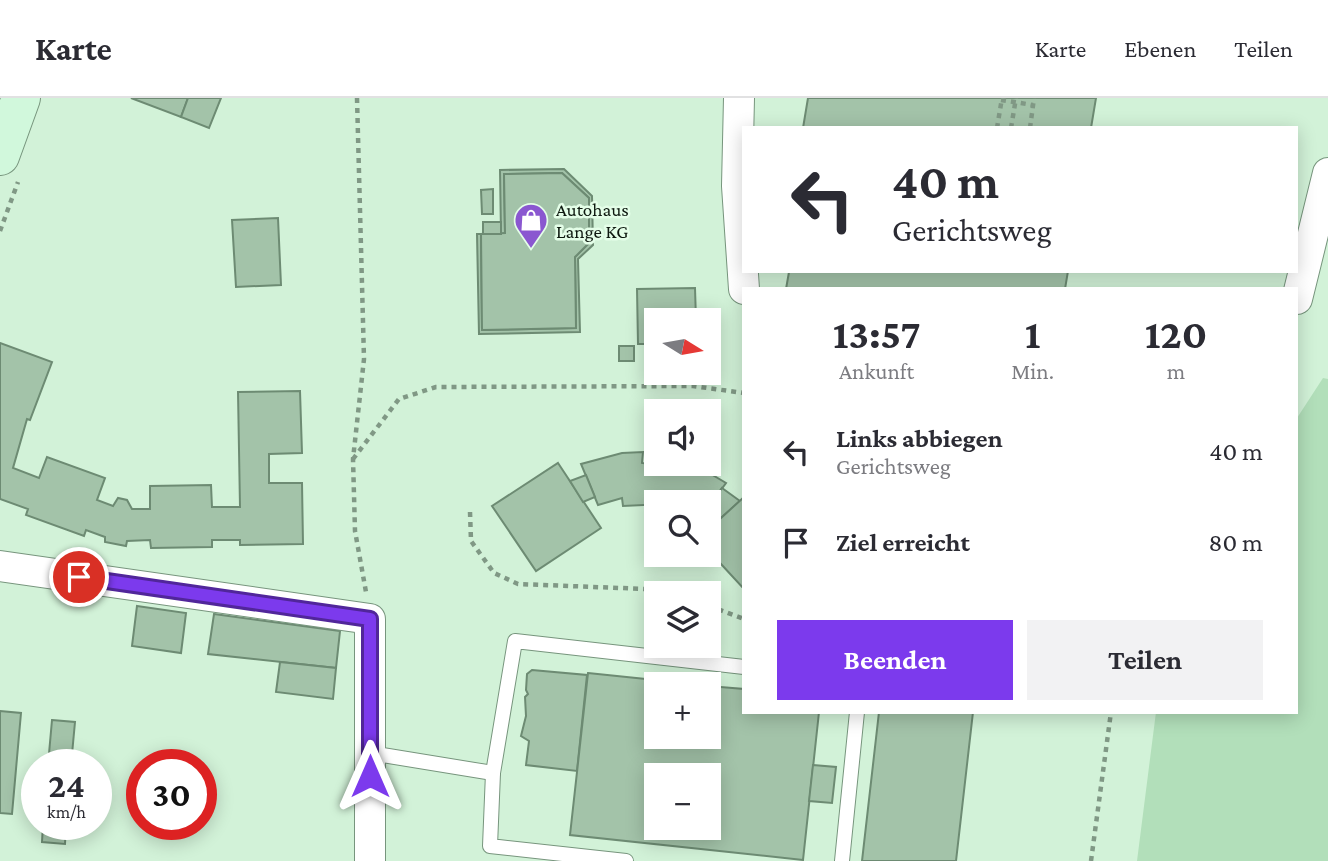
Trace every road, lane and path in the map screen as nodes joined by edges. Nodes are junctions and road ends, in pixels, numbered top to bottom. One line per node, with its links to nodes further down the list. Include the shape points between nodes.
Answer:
1 (21, 98): 11 (main road)
2 (357, 98): 16 (path, via 364,359)
3 (739, 98): 13 (street, via 737,186)
4 (1016, 98): 9 (path)
5 (1034, 98): 7 (path)
6 (1002, 99): 7 (path, bridge); 8 (path)
7 (1033, 105): 10 (path)
8 (997, 126)
9 (1011, 126)
10 (1030, 126)
11 (0, 156)
12 (1328, 173): 14 (street)
13 (742, 260)
14 (1298, 295)
15 (742, 393): 16 (path, via 693,386 436,387 399,399)
16 (353, 458): 22 (path, via 355,531)
17 (470, 512): 19 (path, via 471,541 494,573 518,584)
18 (0, 566): 22 (street)
19 (644, 589)
20 (721, 610): 21 (path)
21 (742, 618)
22 (370, 619): 26 (street)
23 (742, 667): 27 (lane, via 514,642)
24 (858, 714): 30 (lane)
25 (1111, 714): 31 (path)
26 (370, 753): 27 (lane); 28 (street)
27 (492, 773): 29 (lane, via 490,846)
28 (370, 861)
29 (626, 861)
30 (842, 861)
31 (1091, 861)

